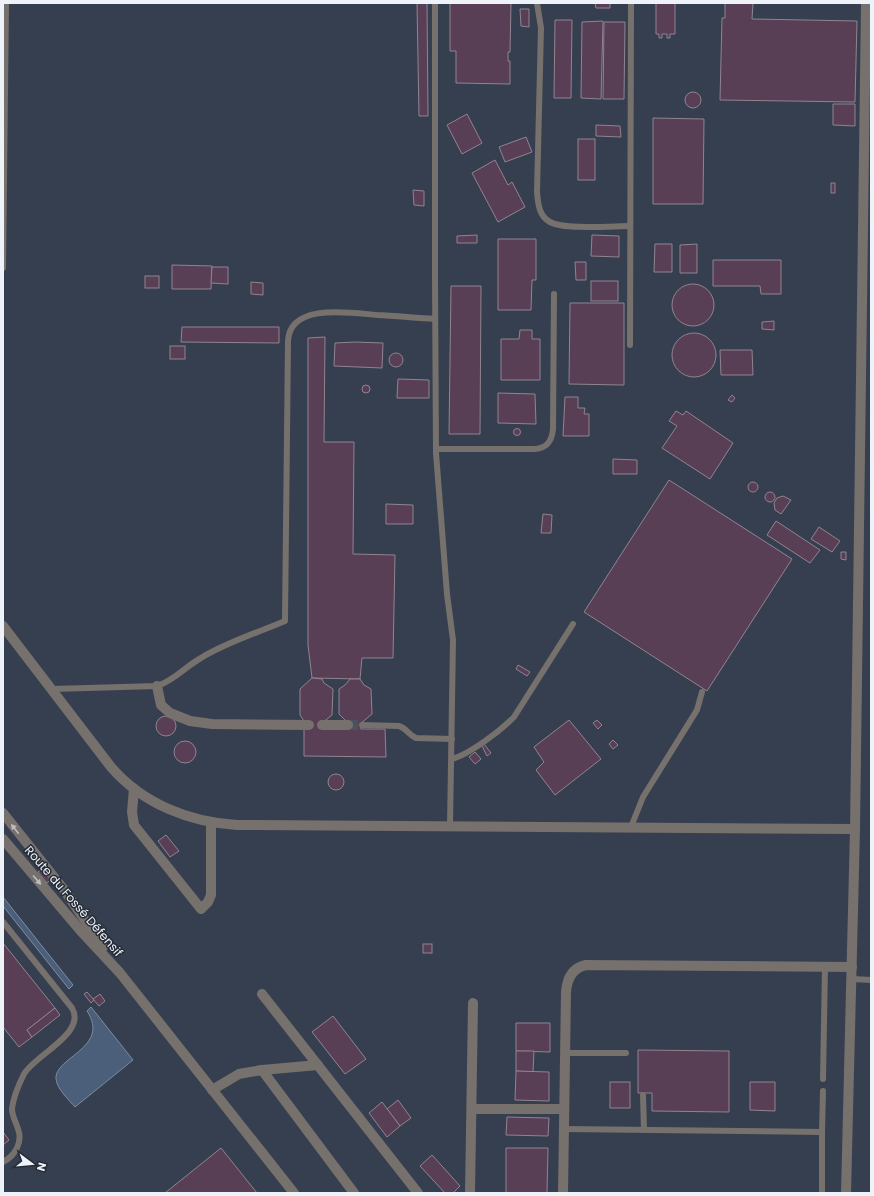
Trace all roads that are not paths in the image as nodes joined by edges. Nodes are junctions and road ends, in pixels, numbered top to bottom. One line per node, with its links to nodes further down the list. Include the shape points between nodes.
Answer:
1 (6, 3): 7 (lane)
2 (435, 3): 9 (lane)
3 (537, 3): 6 (lane, via 541,28 537,192 541,214 549,222 560,226)
4 (631, 3): 6 (lane)
5 (866, 3): 28 (street)
6 (630, 226): 10 (lane)
7 (3, 268)
8 (554, 294): 11 (lane, via 553,429 548,443 535,449)
9 (436, 319): 11 (lane); 14 (lane, via 331,312 307,316 292,327 288,341 285,621 208,654)
10 (630, 345)
11 (436, 449): 21 (lane, via 447,594 453,634)
12 (573, 624): 22 (lane, via 514,717 464,755)
13 (3, 626): 15 (street)
14 (157, 686): 15 (lane); 17 (street, via 161,705 170,713 190,720 212,724)
15 (52, 689): 23 (street, via 111,767)
16 (702, 692): 27 (lane, via 699,707 643,797)
17 (309, 725)
18 (322, 725): 19 (street)
19 (348, 725)
20 (362, 725): 21 (lane, via 399,726 416,738)
21 (452, 739): 22 (lane)
22 (452, 759): 26 (lane)
23 (134, 789): 25 (street, via 169,810); 25 (street, via 134,825 201,909 211,895)
24 (3, 813): 33 (street, Route du Fossé Défensif, one-way to 24, via 65,891)
25 (211, 822): 26 (street)
26 (450, 826): 27 (street)
27 (631, 827): 28 (street)
28 (855, 829): 32 (street)
29 (3, 839): 33 (street, Route du Fossé Défensif, one-way to 33)
30 (3, 922): 51 (lane, via 72,1008 75,1019 71,1030 29,1068 21,1080 12,1109 20,1134 19,1142 15,1152)
31 (825, 966): 32 (street); 38 (street, via 581,966 572,972 566,987); 42 (lane)
32 (852, 967): 34 (street)
33 (120, 973): 43 (street)
34 (852, 979): 35 (lane); 58 (street)
35 (871, 980)
36 (262, 994): 40 (street)
37 (473, 1003): 46 (street)
38 (565, 1053): 39 (lane); 47 (street)
39 (626, 1053)
40 (318, 1065): 41 (street); 54 (street)
41 (262, 1070): 43 (street, via 239,1074); 53 (street)
42 (823, 1079)
43 (212, 1090): 52 (street)
44 (823, 1091): 50 (lane)
45 (644, 1096): 49 (lane)
46 (472, 1109): 47 (street); 55 (street)
47 (564, 1109): 48 (street)
48 (564, 1129): 49 (lane); 56 (street)
49 (644, 1130): 50 (lane)
50 (822, 1132): 57 (lane)
51 (3, 1162)
52 (294, 1193)
53 (354, 1193)
54 (418, 1193)
55 (470, 1193)
56 (563, 1193)
57 (822, 1193)
58 (846, 1193)

